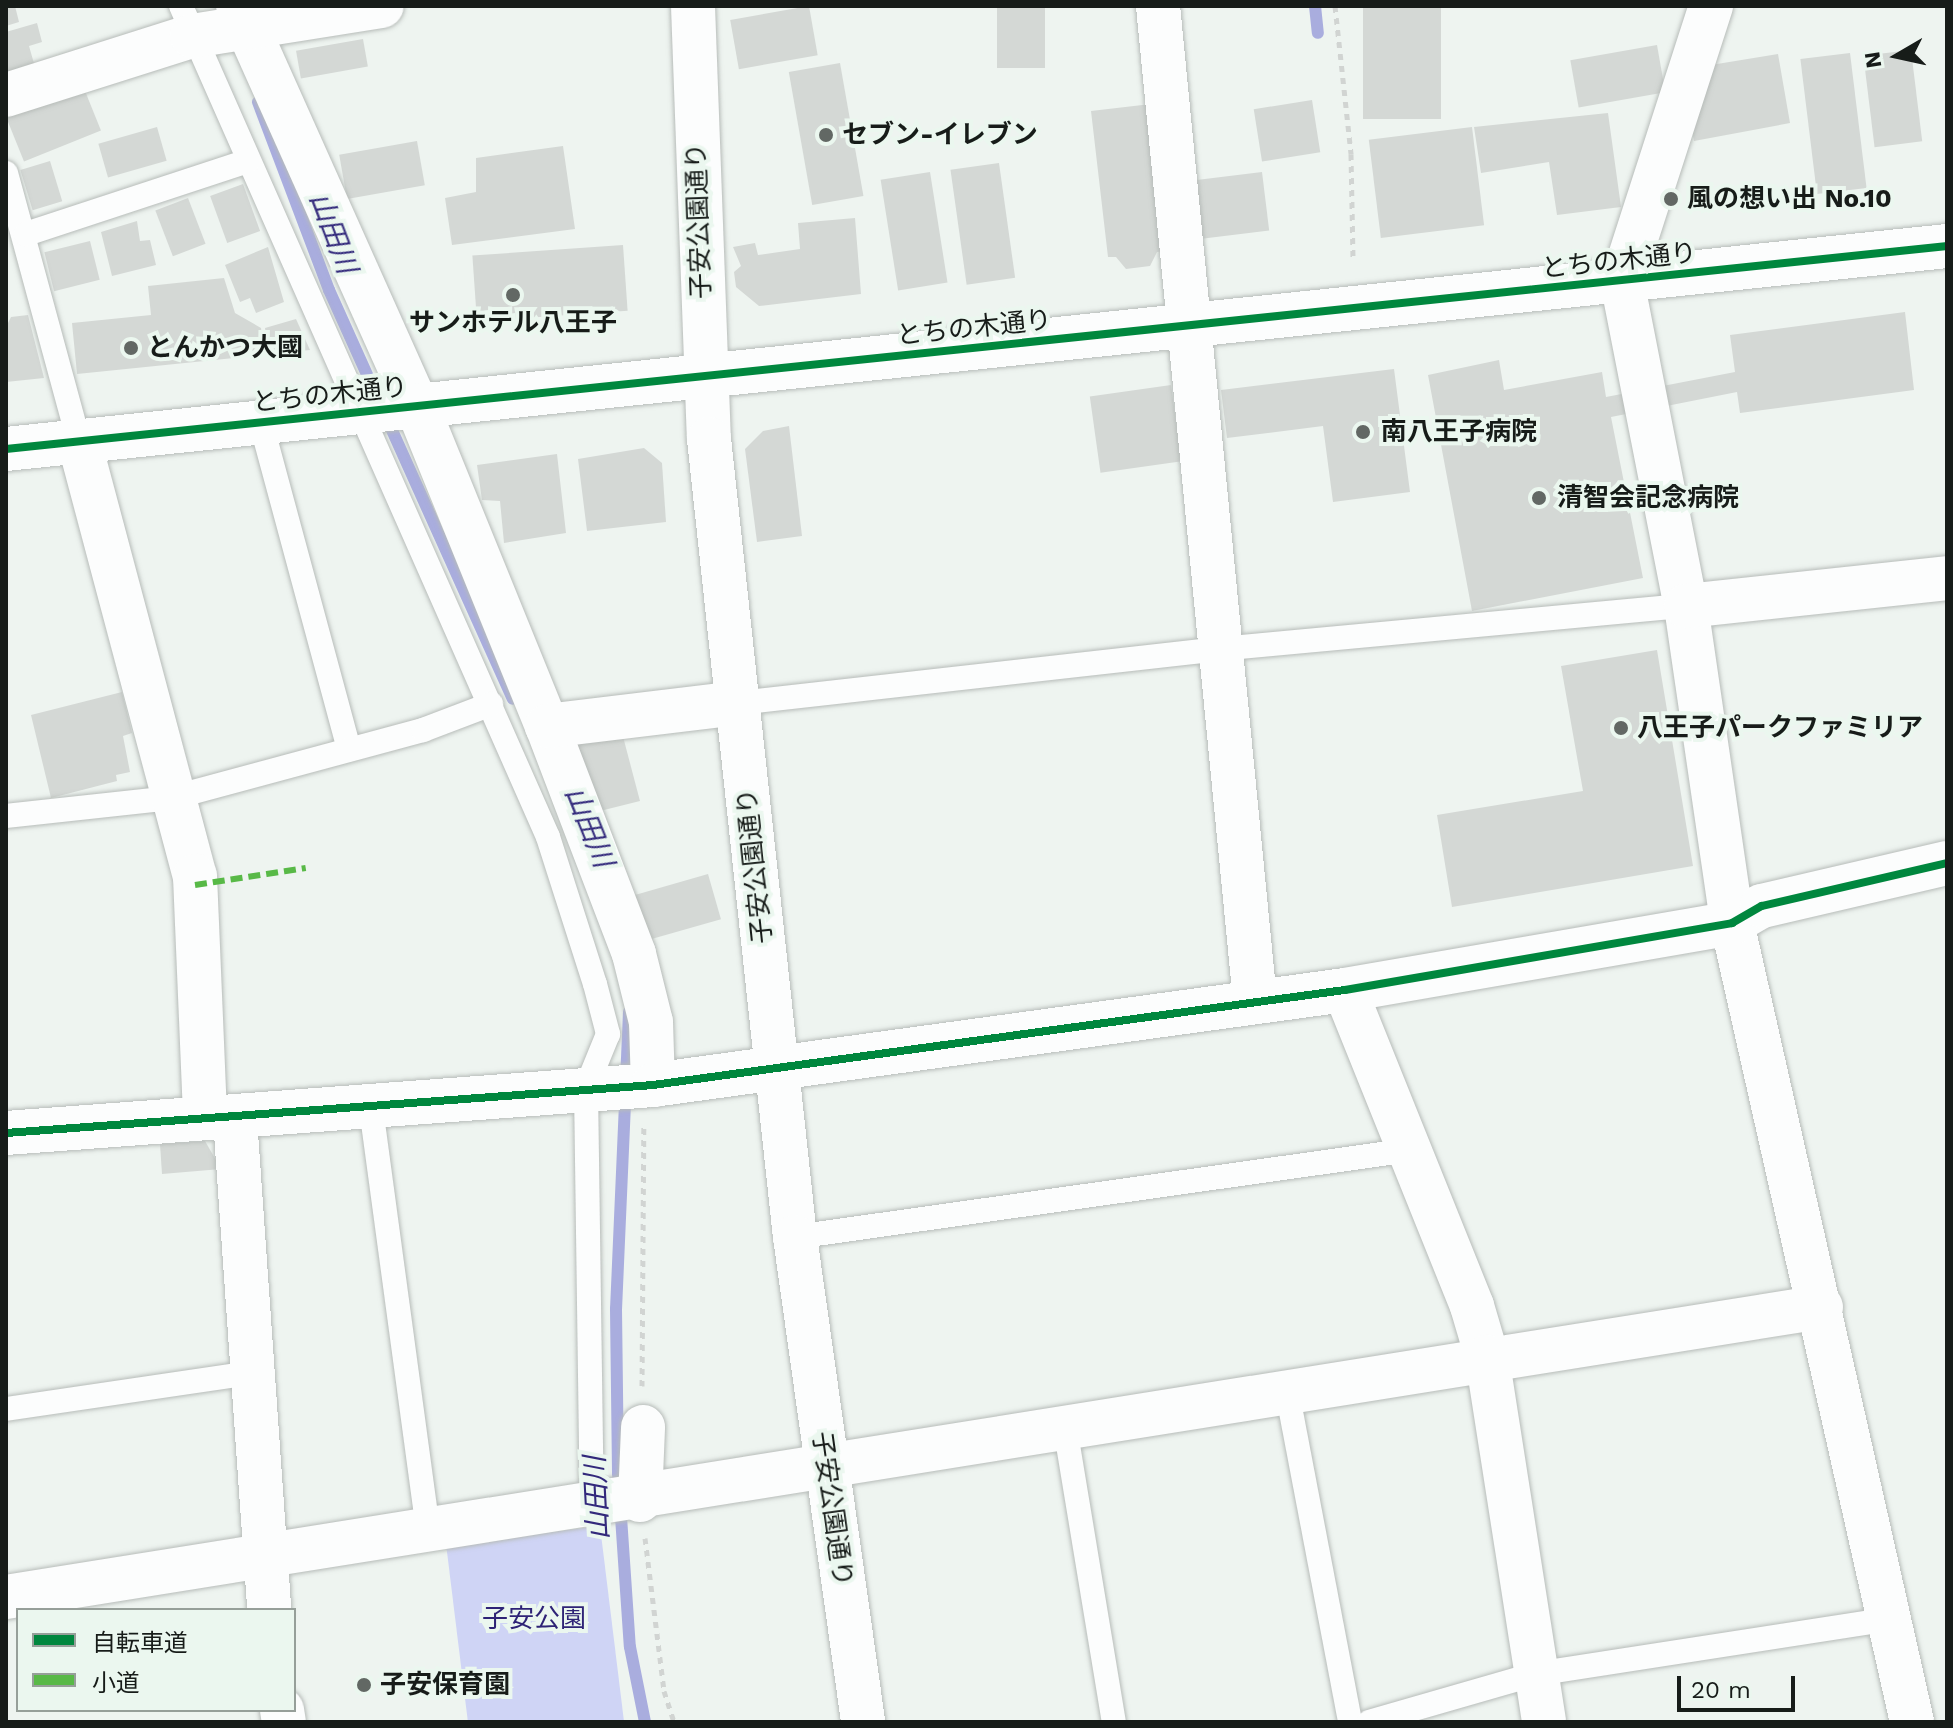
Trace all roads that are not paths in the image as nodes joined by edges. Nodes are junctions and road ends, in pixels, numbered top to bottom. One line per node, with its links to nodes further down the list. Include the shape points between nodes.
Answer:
1 (382, 6): 5 (street)
2 (693, 6): 14 (street, 子安公園通り)
3 (1158, 6): 13 (street)
4 (1711, 6): 12 (street)
5 (321, 10): 6 (street)
6 (216, 22): 7 (street); 8 (lane); 15 (street)
7 (6, 95)
8 (248, 161): 10 (lane); 15 (lane)
9 (6, 173): 10 (lane)
10 (26, 234): 17 (lane)
11 (1947, 246): 12 (street, とちの木通り)
12 (1622, 281): 13 (street, とちの木通り); 20 (street)
13 (1189, 326): 14 (street, とちの木通り); 21 (street)
14 (705, 377): 15 (street, とちの木通り); 22 (street, 子安公園通り)
15 (389, 409): 16 (street, とちの木通り); 23 (lane); 24 (street)
16 (261, 423): 17 (street, とちの木通り); 25 (lane)
17 (79, 441): 18 (street, とちの木通り); 26 (street)
18 (6, 449)
19 (1947, 578): 20 (street)
20 (1686, 606): 21 (lane); 29 (street)
21 (1219, 649): 22 (lane); 31 (street)
22 (738, 703): 24 (street); 32 (street, 子安公園通り)
23 (491, 704): 25 (lane, via 423,730); 33 (lane, via 548,837)
24 (547, 726): 33 (street, via 634,954 651,1022)
25 (349, 749): 26 (lane)
26 (171, 798): 27 (lane); 35 (street, via 195,876)
27 (6, 816)
28 (1947, 863): 29 (street, via 1762,906)
29 (1732, 923): 30 (street); 39 (street)
30 (1345, 990): 31 (street); 37 (street)
31 (1255, 1000): 32 (street)
32 (775, 1068): 33 (street); 38 (street, 子安公園通り)
33 (627, 1087): 34 (street); 47 (lane)
34 (371, 1108): 35 (street); 48 (lane)
35 (220, 1118): 36 (street); 41 (street)
36 (6, 1133)
37 (1410, 1150): 38 (lane); 40 (street)
38 (795, 1237): 46 (street, 子安公園通り)
39 (1821, 1307): 40 (street); 52 (street)
40 (1487, 1357): 42 (street); 53 (street)
41 (251, 1373): 43 (lane); 49 (street)
42 (1287, 1391): 45 (street); 56 (lane)
43 (6, 1409)
44 (643, 1427): 47 (street)
45 (1065, 1427): 46 (street); 55 (lane)
46 (825, 1466): 47 (street); 54 (street, 子安公園通り)
47 (616, 1503): 48 (street)
48 (428, 1532): 49 (street)
49 (263, 1557): 50 (street); 51 (street)
50 (6, 1597)
51 (269, 1608)
52 (1891, 1619): 53 (lane); 59 (street)
53 (1535, 1674): 57 (lane); 58 (street)
54 (863, 1722)
55 (1114, 1722)
56 (1350, 1722)
57 (1369, 1722)
58 (1544, 1722)
59 (1912, 1722)

